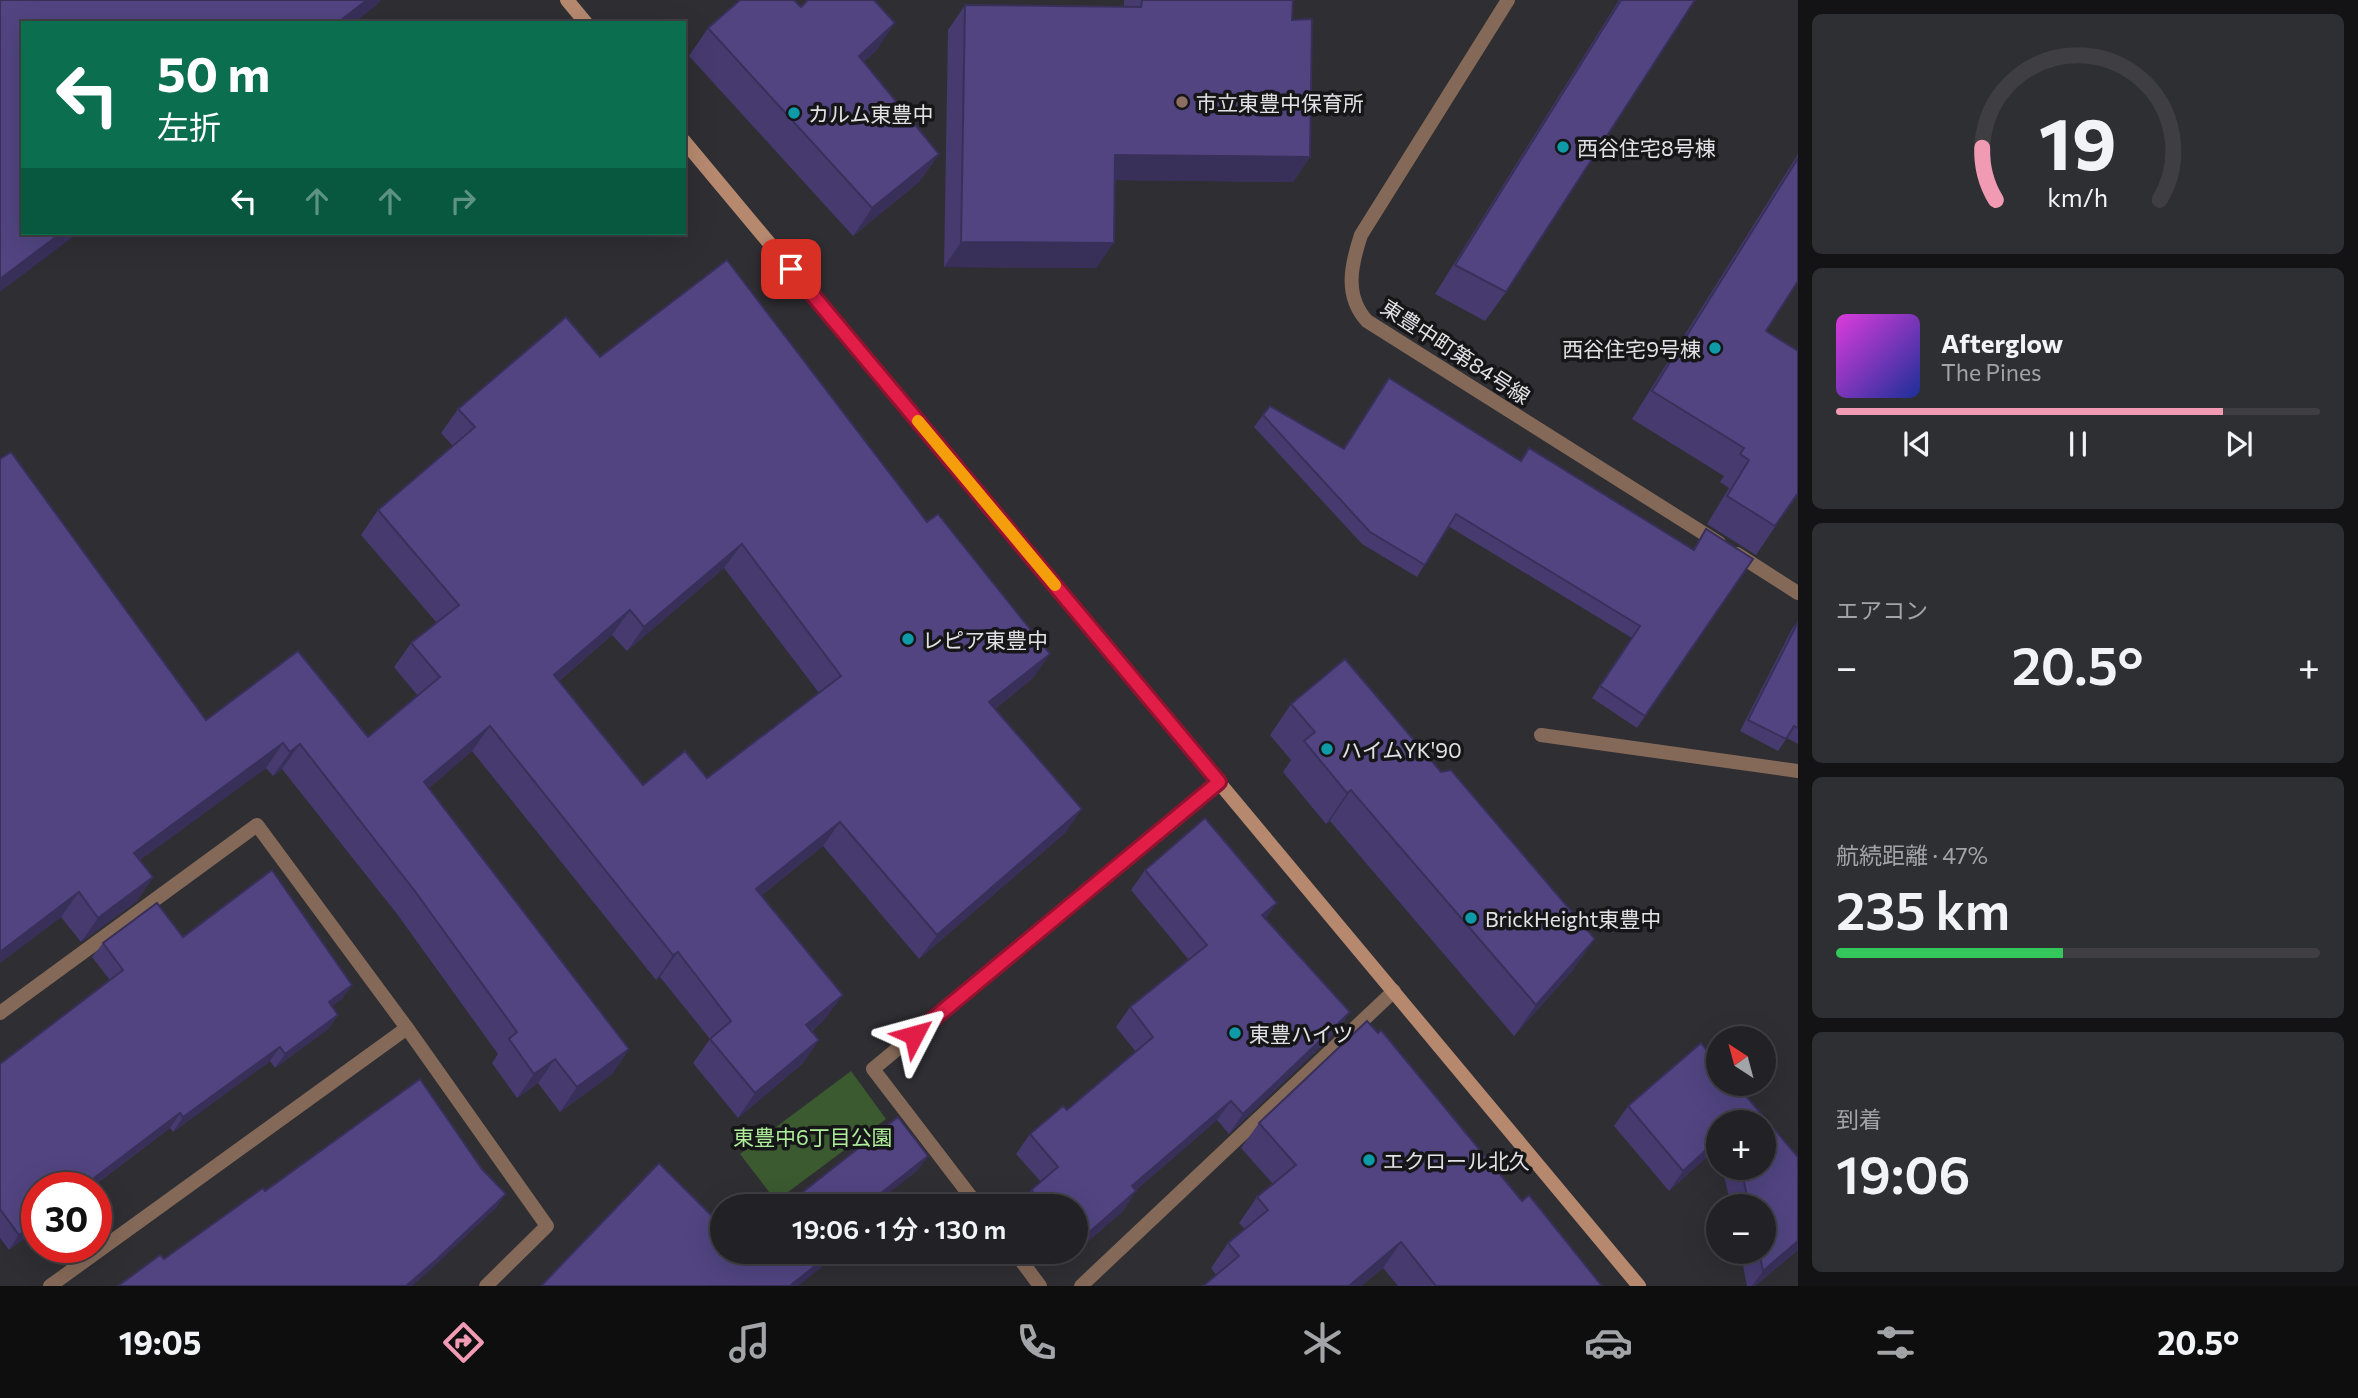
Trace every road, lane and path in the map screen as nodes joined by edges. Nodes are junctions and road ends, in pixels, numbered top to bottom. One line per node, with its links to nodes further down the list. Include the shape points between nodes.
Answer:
1 (1508, 0): 5 (street, 東豊中町第84号線, via 1361,235 1351,277 1357,311)
2 (571, 1): 3 (street)
3 (585, 21)
4 (686, 143): 8 (street)
5 (1798, 593)
6 (1541, 735): 7 (street)
7 (1798, 771)
8 (1219, 782): 9 (street); 12 (street, via 873,1069)
9 (1394, 991): 17 (street); 18 (street)
10 (0, 1013): 11 (street, via 257,825)
11 (407, 1028): 14 (street); 15 (street, via 547,1226)
12 (969, 1194)
13 (1024, 1264): 16 (street)
14 (50, 1286)
15 (486, 1286)
16 (1040, 1286)
17 (1081, 1286)
18 (1639, 1286)

